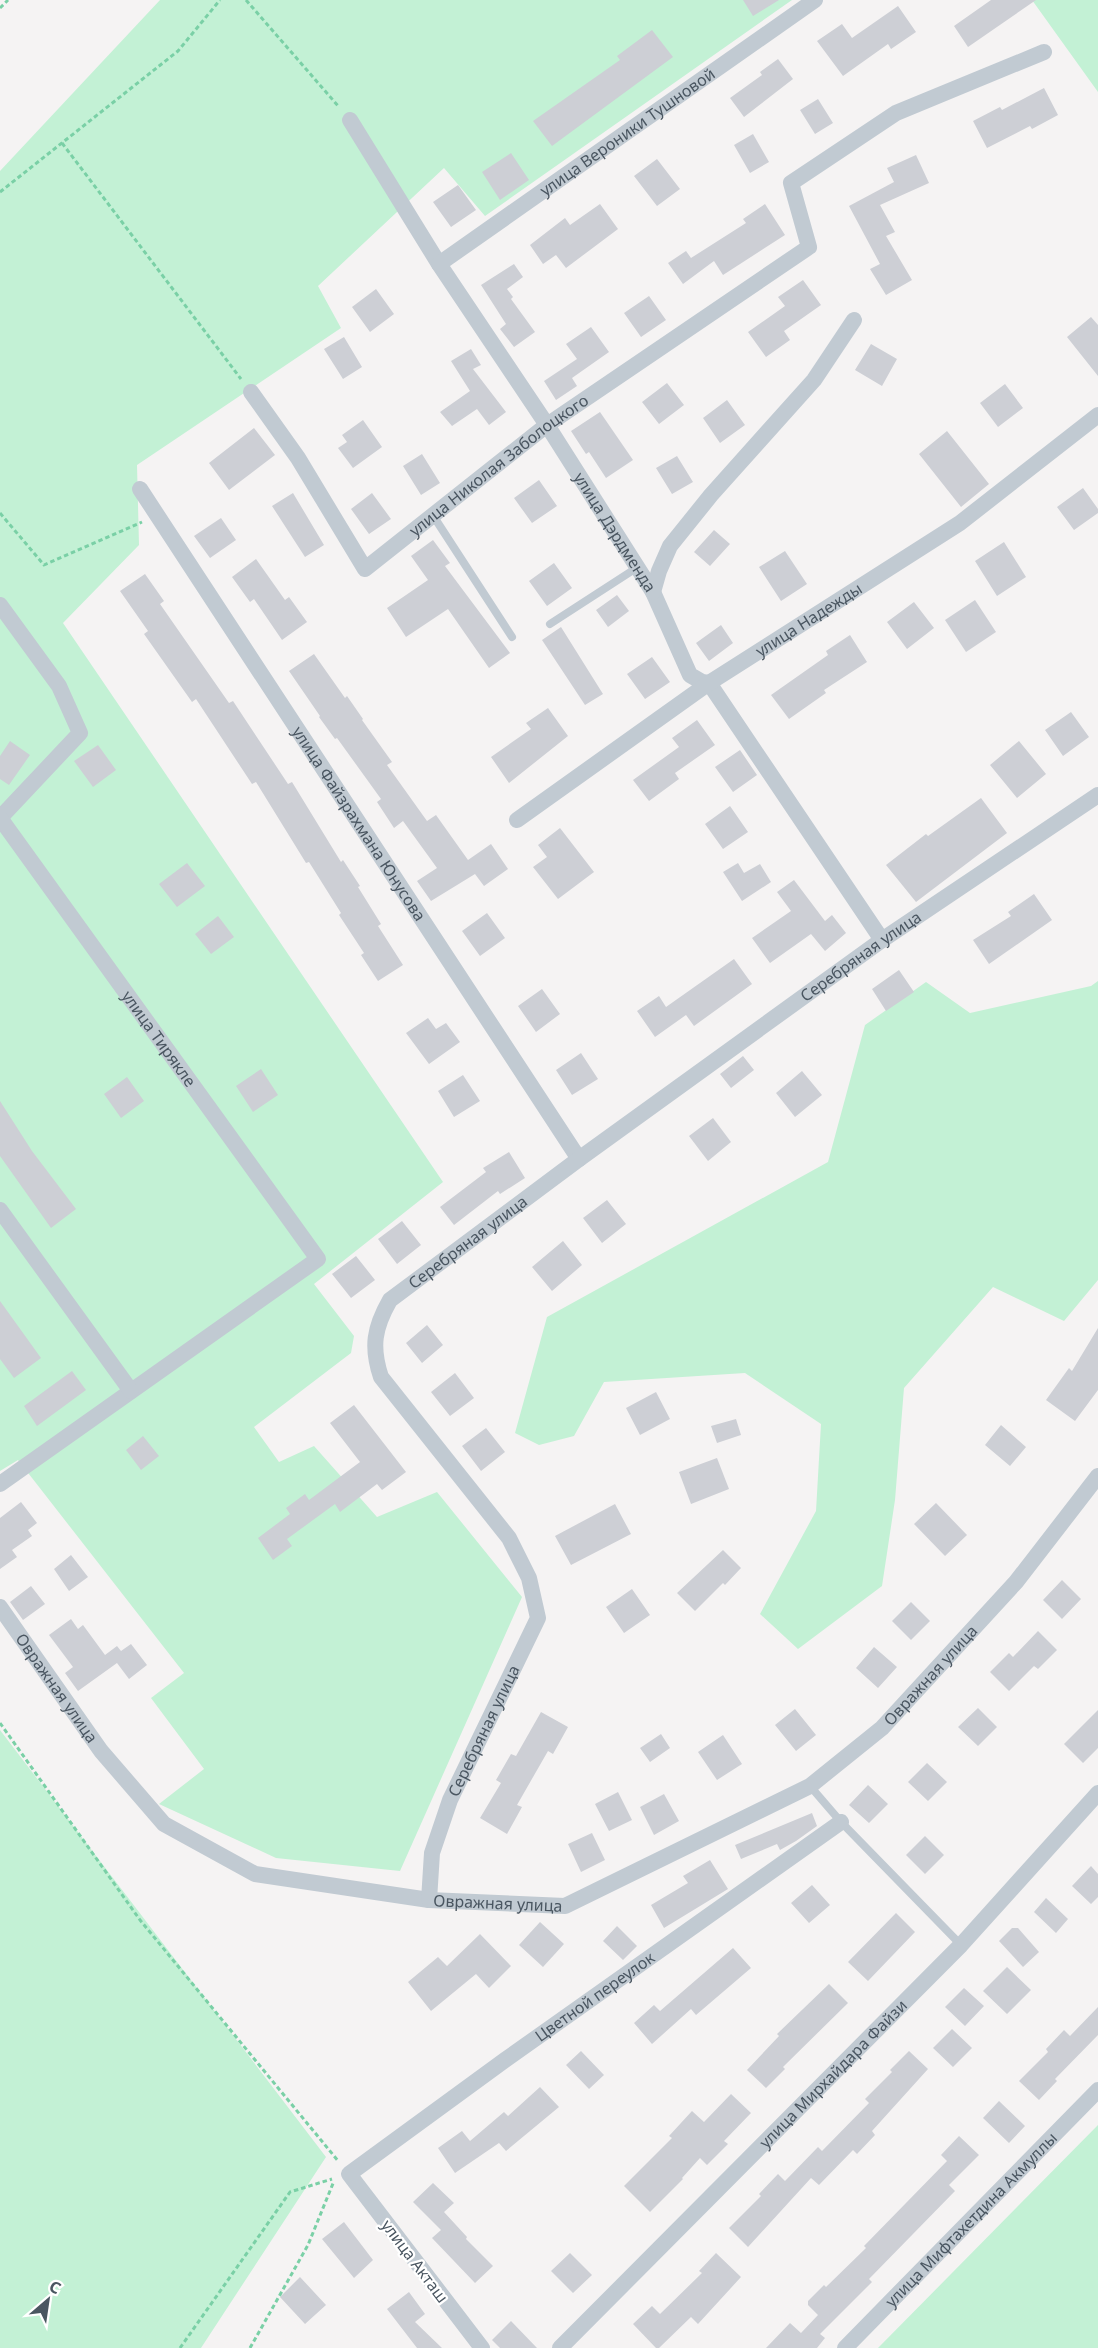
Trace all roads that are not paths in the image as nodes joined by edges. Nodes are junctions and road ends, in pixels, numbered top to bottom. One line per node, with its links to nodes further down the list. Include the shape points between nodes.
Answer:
1 (815, 0): 4 (street, улица Вероники Тушновой)
2 (1044, 52): 8 (street, улица Николая Заболоцкого, via 896,112 791,183 809,247)
3 (350, 120): 4 (street, улица Дэрдменда)
4 (439, 264): 8 (street, улица Дэрдменда)
5 (854, 320): 12 (street, via 814,380 670,546)
6 (251, 392): 10 (street, улица Николая Заболоцкого, via 298,458 365,569)
7 (1098, 415): 16 (street, улица Надежды, via 960,522)
8 (547, 425): 10 (street, улица Николая Заболоцкого); 11 (street, улица Дэрдменда)
9 (140, 489): 21 (street, улица Файзрахмана Юнусова)
10 (434, 517): 15 (lane)
11 (638, 567): 12 (street, улица Дэрдменда); 14 (lane)
12 (653, 592): 16 (street, улица Дэрдменда, via 690,675)
13 (0, 605): 18 (street, via 58,686 80,733)
14 (550, 624)
15 (512, 637)
16 (710, 683): 19 (street, улица Надежды); 20 (street, улица Дэрдменда)
17 (1098, 795): 20 (street, Серебряная улица)
18 (0, 818): 23 (street, улица Тирякле, via 318,1258)
19 (517, 820)
20 (882, 940): 21 (street, Серебряная улица)
21 (579, 1159): 30 (street, Серебряная улица, via 390,1300 379,1319 375,1358 381,1377 509,1538 529,1578 538,1618 450,1800 432,1853)
22 (0, 1210): 23 (street)
23 (131, 1391): 25 (street)
24 (1098, 1476): 27 (street, Овражная улица, via 1016,1582 882,1728)
25 (0, 1484)
26 (0, 1607): 30 (street, Овражная улица, via 101,1751 164,1824 255,1874)
27 (810, 1785): 29 (lane); 30 (street, Овражная улица, via 565,1906)
28 (1098, 1792): 31 (street, улица Мирхайдара Файзи)
29 (841, 1822): 31 (lane); 33 (street, Цветной переулок)
30 (429, 1900)
31 (960, 1945): 35 (street, улица Мирхайдара Файзи)
32 (1098, 2090): 36 (street, улица Мифтахетдина Акмуллы)
33 (349, 2174): 34 (street, улица Акташ)
34 (482, 2348)
35 (560, 2348)
36 (845, 2348)

